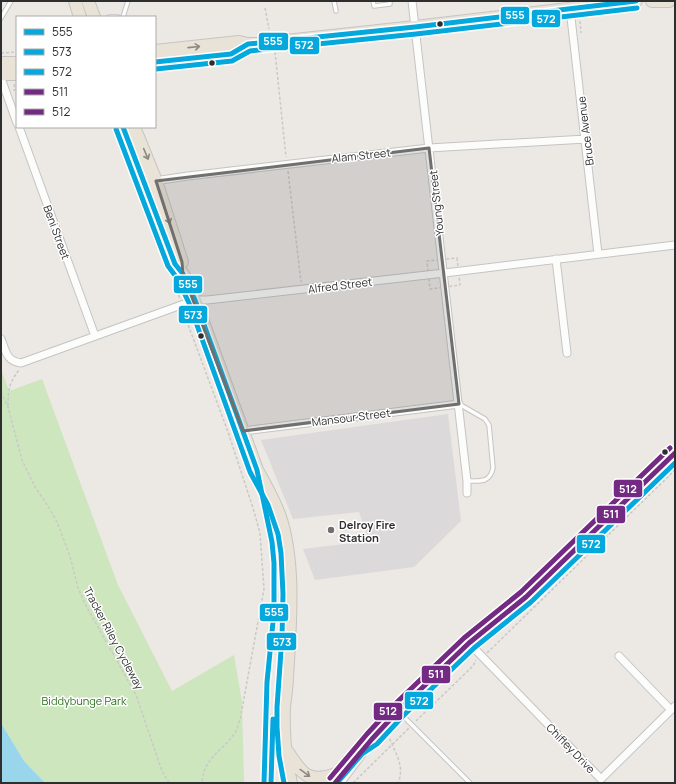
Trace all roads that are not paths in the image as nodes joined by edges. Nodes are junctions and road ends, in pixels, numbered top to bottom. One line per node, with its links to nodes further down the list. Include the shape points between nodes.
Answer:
1 (11, 1): 17 (lane)
2 (75, 1): 14 (highway)
3 (88, 1): 15 (highway)
4 (128, 1): 16 (lane)
5 (334, 1): 13 (lane)
6 (374, 1): 7 (lane, via 374,6 390,4)
7 (390, 1)
8 (412, 1): 18 (street, Young Street)
9 (636, 1): 12 (highway)
10 (652, 1): 11 (highway)
11 (669, 1)
12 (570, 8): 18 (highway); 30 (street, Bruce Avenue)
13 (336, 12)
14 (80, 16)
15 (94, 16)
16 (123, 16)
17 (1, 18)
18 (415, 27): 19 (highway); 31 (street, Young Street)
19 (248, 44): 20 (highway, one-way to 19, via 239,42); 21 (highway, via 231,54)
20 (156, 51)
21 (156, 62)
22 (1, 63): 23 (highway)
23 (16, 63)
24 (16, 74): 25 (highway)
25 (1, 78): 26 (street)
26 (16, 120)
27 (19, 128): 40 (street, Beni Street)
28 (123, 128): 33 (highway)
29 (134, 128): 32 (highway, one-way to 32)
30 (586, 139): 31 (street, Alam Street); 35 (street, Bruce Avenue)
31 (429, 148): 32 (street, Alam Street); 38 (street, Young Street)
32 (156, 181): 33 (street, via 150,186); 37 (highway, one-way to 37, via 182,262)
33 (149, 197): 37 (highway)
34 (675, 245): 35 (street, Alfred Street)
35 (598, 254): 36 (street, Alfred Street)
36 (556, 259): 38 (street, Alfred Street); 42 (street)
37 (177, 273): 39 (highway)
38 (444, 273): 39 (street, Alfred Street); 43 (street, Young Street)
39 (195, 300): 40 (street, Alfred Street); 44 (highway)
40 (95, 336): 41 (street, Alfred Street, via 21,364 14,362 7,355)
41 (1, 339)
42 (567, 354)
43 (459, 404): 44 (street, Mansour Street); 46 (street, Young Street); 46 (lane, via 485,419 489,425 492,472 487,480)
44 (243, 431): 52 (highway, via 257,470 279,514 290,572)
45 (673, 458): 48 (street, via 526,596)
46 (467, 481): 47 (street, Young Street)
47 (467, 493)
48 (469, 643): 50 (street, Chifley Drive, via 601,779); 51 (street)
49 (619, 656): 50 (street)
50 (673, 708)
51 (398, 711): 53 (street, via 372,739 357,749); 55 (lane)
52 (284, 747): 53 (highway, one-way to 53, via 304,774); 54 (highway)
53 (334, 780)
54 (291, 783)
55 (470, 783)

